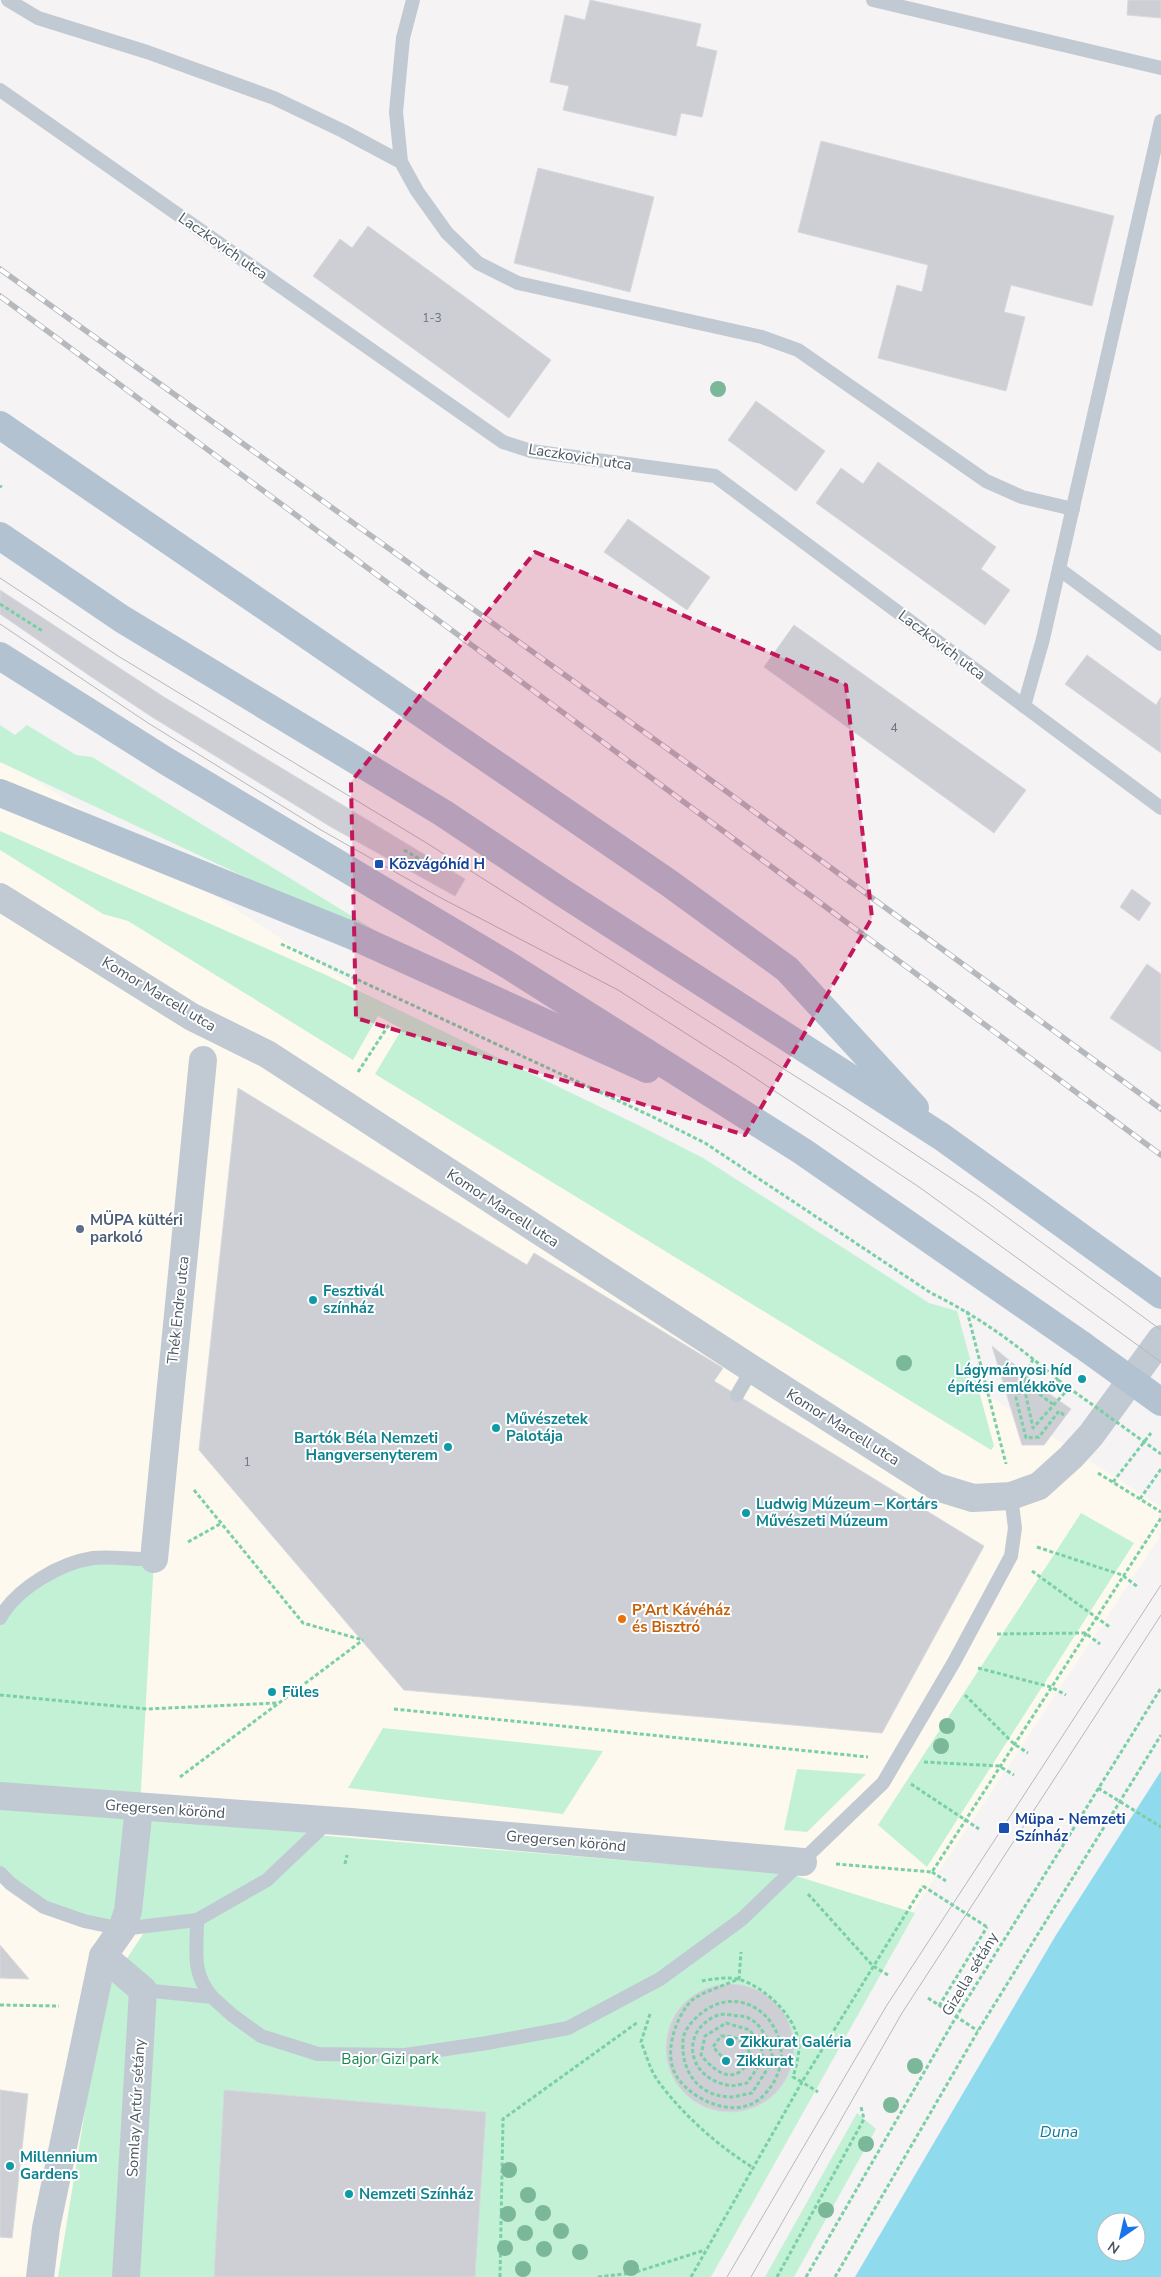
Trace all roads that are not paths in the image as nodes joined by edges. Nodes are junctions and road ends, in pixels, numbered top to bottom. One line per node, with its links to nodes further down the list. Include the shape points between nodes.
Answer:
1 (8, 0): 7 (lane, via 38,18 147,52 274,98)
2 (413, 0): 7 (lane, via 403,38 396,112)
3 (873, 0): 4 (lane)
4 (1161, 68)
5 (0, 90): 14 (lane, Laczkovich utca, via 503,442 531,451 715,476)
6 (1161, 121): 9 (lane)
7 (401, 162): 9 (lane, via 417,192 447,233 478,263 518,283 762,337 798,350 986,481 1022,498)
8 (0, 425): 19 (main road, via 669,883 786,969)
9 (1073, 509): 11 (lane)
10 (0, 536): 19 (main road, via 122,619 443,813)
11 (1059, 569): 12 (lane); 14 (lane)
12 (1161, 644)
13 (0, 656): 20 (main road, via 166,761 508,964)
14 (1024, 706): 16 (lane, Laczkovich utca)
15 (0, 793): 20 (main road, via 351,934 655,1073)
16 (1161, 808)
17 (0, 897): 23 (street, Komor Marcell utca, via 192,1017 267,1054)
18 (203, 1060): 27 (street, Thék Endre utca, via 164,1452)
19 (942, 1138): 21 (main road, bridge)
20 (802, 1151): 25 (main road, bridge, via 1082,1345)
21 (1161, 1295)
22 (1161, 1339): 26 (street, Komor Marcell utca, via 1091,1435 1071,1457 1039,1486)
23 (752, 1369): 24 (lane); 26 (street, Komor Marcell utca, via 937,1487 973,1498)
24 (736, 1395)
25 (1158, 1415)
26 (1011, 1496): 32 (lane, via 1016,1528 1011,1556 954,1662 883,1783)
27 (149, 1559): 28 (lane, via 93,1558 59,1569 30,1585)
28 (1, 1616)
29 (0, 1796): 30 (street, Gregersen körönd)
30 (139, 1807): 31 (street, Gregersen körönd); 35 (street, via 128,1910)
31 (330, 1820): 32 (street, Gregersen körönd); 34 (lane, via 267,1880)
32 (796, 1868): 38 (lane, via 742,1919 660,1979 568,2028 405,2055 318,2054 261,2036)
33 (0, 1873): 35 (lane, via 44,1907 84,1921)
34 (197, 1920): 35 (lane); 38 (lane, via 197,1973)
35 (122, 1929): 36 (street)
36 (103, 1956): 37 (street); 39 (street, via 46,2228)
37 (143, 1990): 38 (lane); 40 (street, Somlay Artúr sétány)
38 (212, 1997)
39 (40, 2277)
40 (126, 2277)

